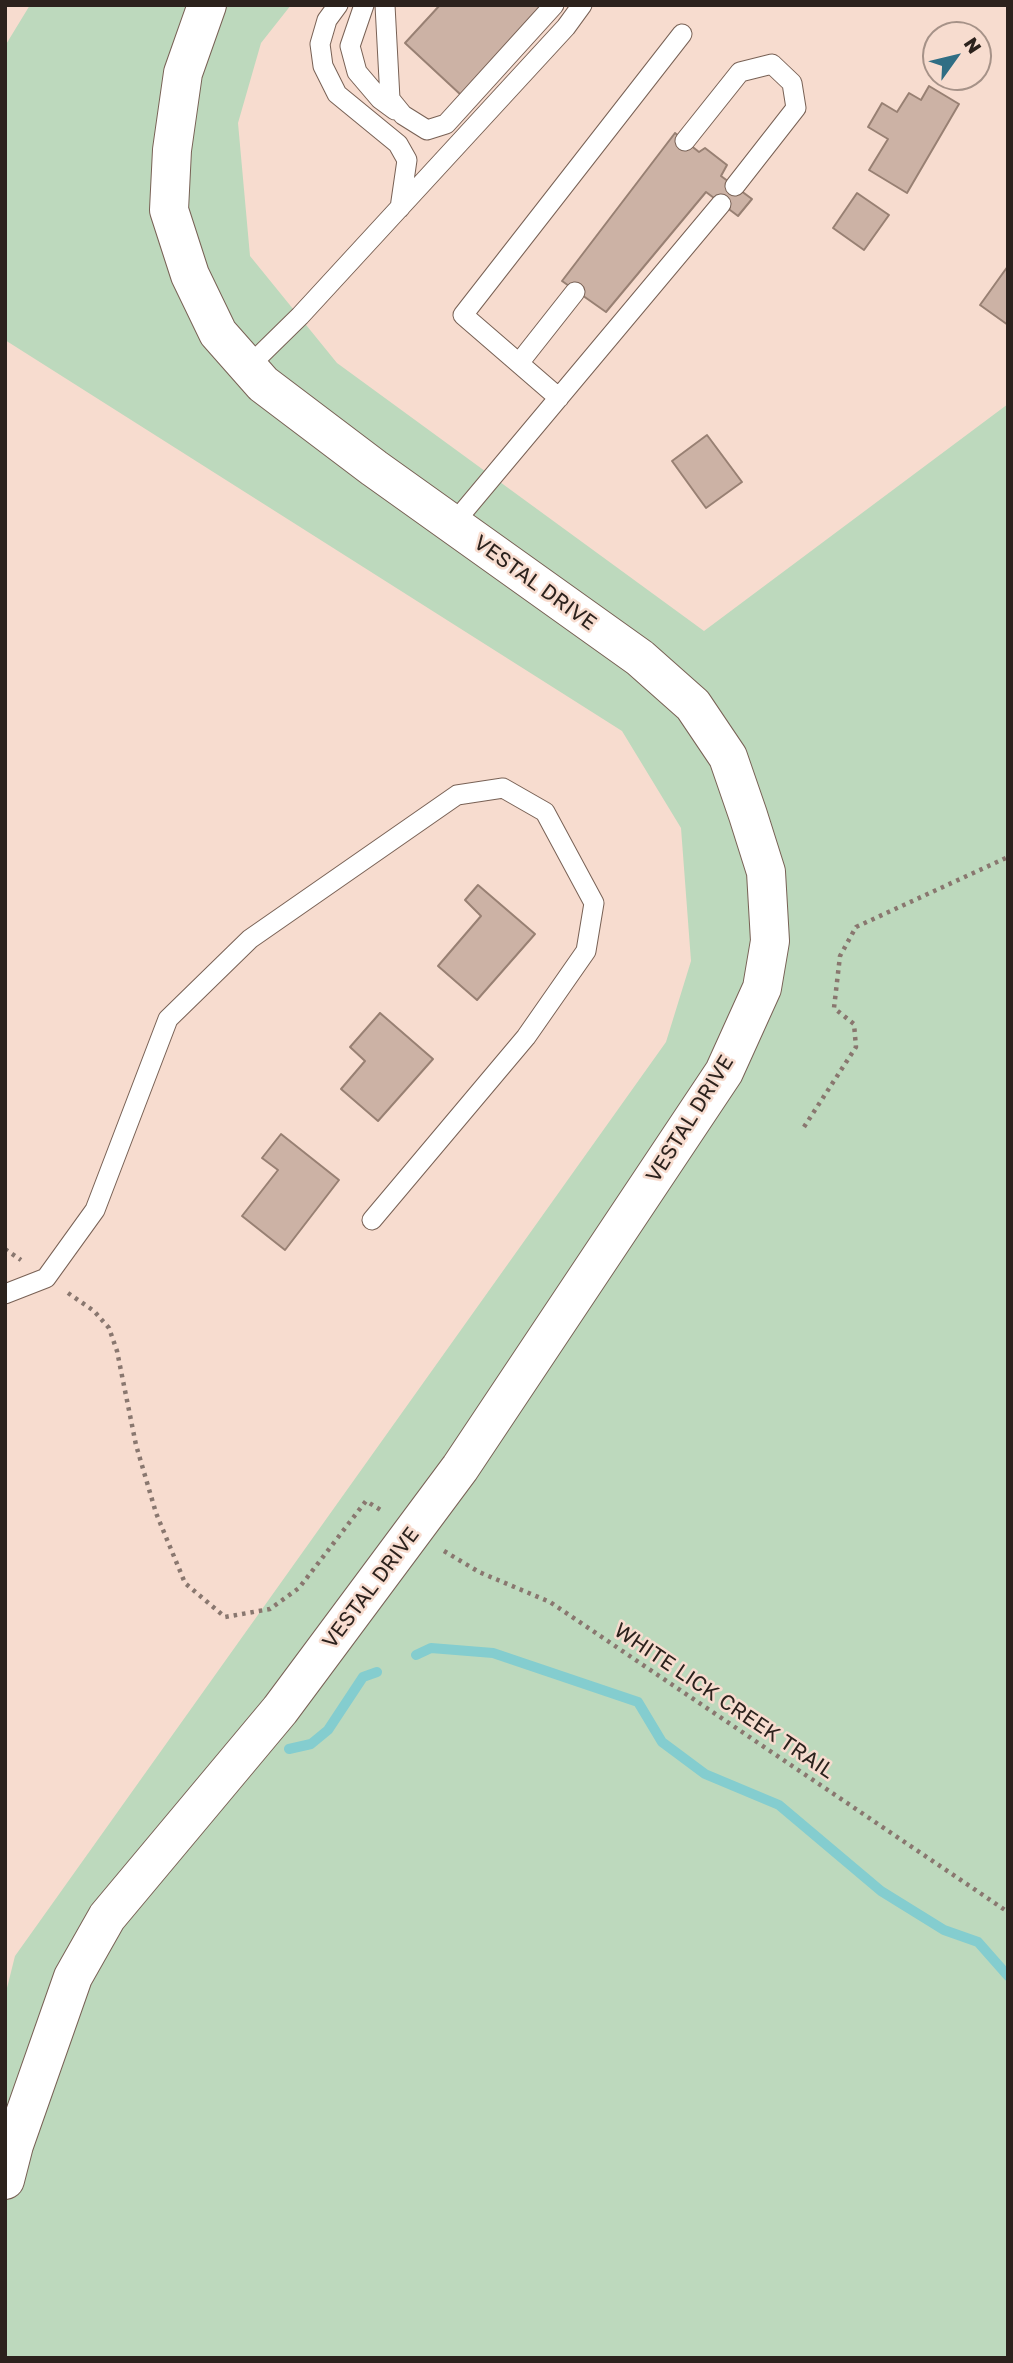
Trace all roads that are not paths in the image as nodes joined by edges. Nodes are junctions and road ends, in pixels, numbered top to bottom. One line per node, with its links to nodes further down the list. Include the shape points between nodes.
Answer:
1 (208, 5): 15 (street, VESTAL DRIVE, via 183,73 169,210 190,275 218,333)
2 (338, 5): 12 (lane, via 327,20 320,44 323,66 337,94 398,144 407,160)
3 (364, 5): 8 (lane, via 350,46 356,72 380,99)
4 (385, 5): 8 (lane, via 390,99)
5 (554, 5): 8 (lane, via 446,124 427,130)
6 (582, 5): 12 (lane)
7 (682, 34): 14 (lane, via 463,315)
8 (403, 115)
9 (685, 141): 10 (lane, via 740,72 772,64 792,83 796,108)
10 (735, 187)
11 (720, 204): 16 (lane)
12 (400, 208): 15 (lane)
13 (575, 292): 14 (lane)
14 (519, 363): 16 (lane)
15 (248, 367): 17 (street, VESTAL DRIVE, via 263,384)
16 (559, 398): 17 (lane)
17 (453, 524): 20 (street, VESTAL DRIVE, via 640,658 693,705 727,757 766,872 770,941 762,988 724,1072 468,1456 281,1710 107,1917 73,1977)
18 (372, 1220): 19 (lane, via 526,1037 586,951 594,903 545,812 503,788 457,795 250,939 168,1019 95,1210 46,1278)
19 (5, 1294)
20 (8, 2156)

